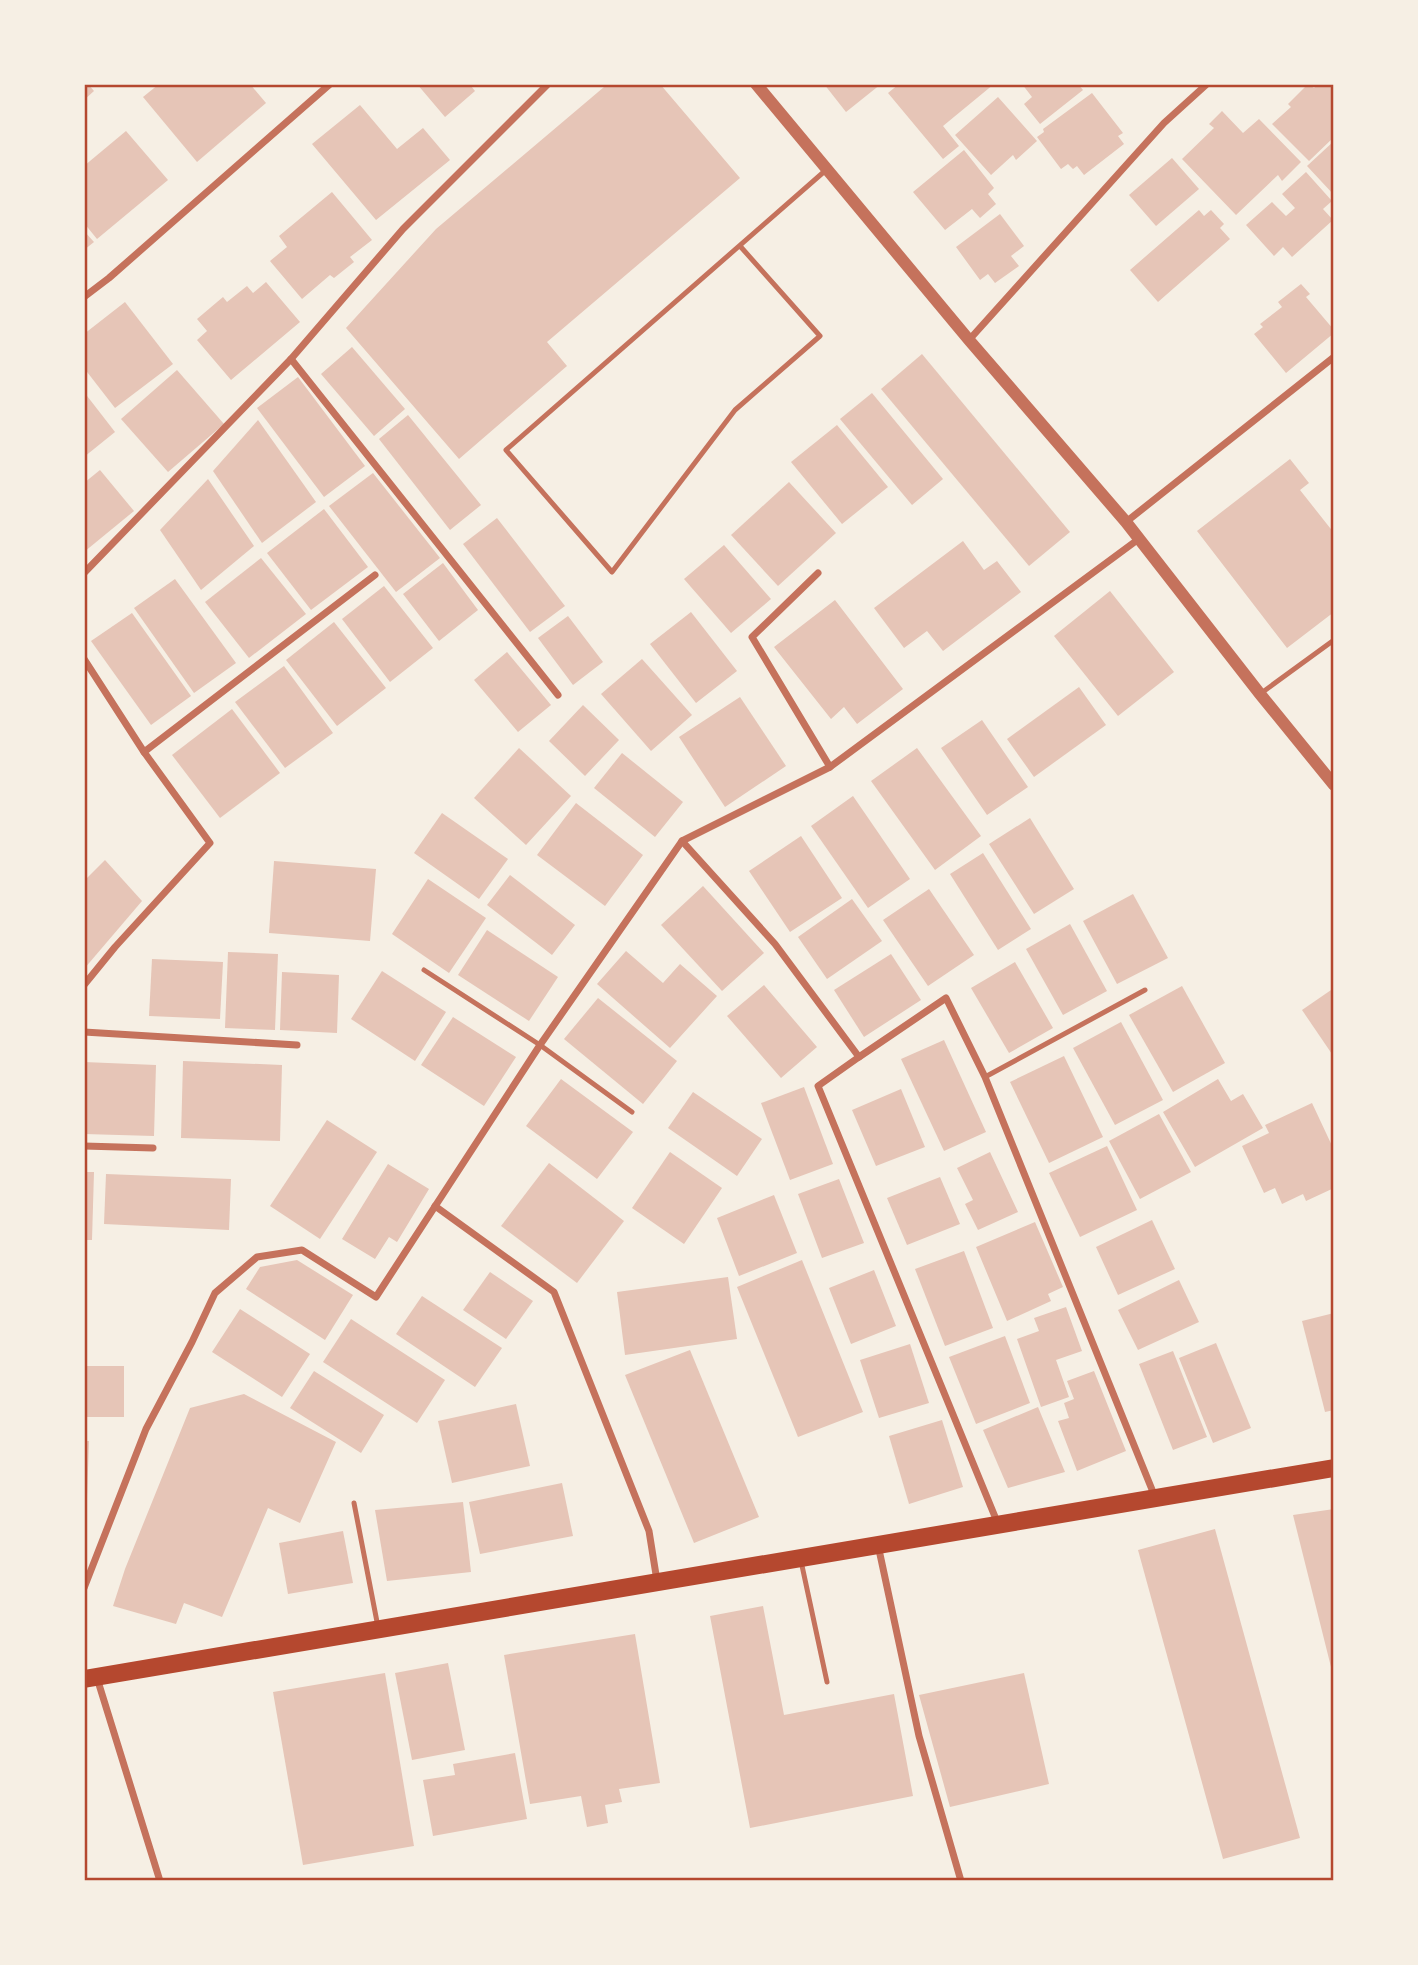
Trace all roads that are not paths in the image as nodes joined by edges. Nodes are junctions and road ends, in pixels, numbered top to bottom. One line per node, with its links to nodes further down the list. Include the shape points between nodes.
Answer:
1 (330, 84): 7 (street)
2 (548, 84): 10 (street, via 403,229)
3 (756, 84): 5 (street)
4 (1206, 84): 8 (street, via 1164,123)
5 (826, 170): 6 (lane); 8 (street)
6 (740, 246): 6 (lane, via 506,450 612,572 735,410 820,337)
7 (84, 297)
8 (969, 340): 11 (street)
9 (1334, 357): 11 (street)
10 (291, 359): 13 (street); 19 (street)
11 (1126, 522): 12 (street)
12 (1140, 538): 18 (street); 21 (street)
13 (84, 573)
14 (818, 573): 21 (street, via 752,637)
15 (375, 575): 20 (street)
16 (1334, 640): 18 (lane)
17 (84, 659): 20 (street)
18 (1260, 694): 22 (street)
19 (558, 695)
20 (145, 752): 25 (street, via 210,843)
21 (830, 767): 23 (street)
22 (1334, 785)
23 (682, 841): 29 (street); 30 (street, via 775,944)
24 (424, 970): 29 (lane)
25 (84, 985)
26 (1145, 990): 31 (lane)
27 (84, 1032): 28 (street)
28 (297, 1045)
29 (540, 1045): 32 (lane); 35 (street)
30 (859, 1057): 31 (street, via 946,998); 39 (street, via 818,1086)
31 (985, 1077): 37 (street)
32 (632, 1112)
33 (84, 1146): 34 (street)
34 (153, 1148)
35 (435, 1206): 42 (street, via 554,1292 649,1531); 43 (street, via 376,1297 302,1250 257,1257 215,1293 146,1429)
36 (1334, 1468): 37 (main road)
37 (1156, 1498): 39 (main road)
38 (354, 1503): 44 (lane)
39 (998, 1524): 40 (main road)
40 (878, 1544): 41 (main road); 48 (street, via 919,1736)
41 (800, 1558): 42 (main road); 46 (lane)
42 (657, 1582): 44 (main road)
43 (84, 1588)
44 (378, 1629): 45 (main road)
45 (90, 1678): 47 (street)
46 (827, 1682)
47 (160, 1881)
48 (961, 1881)

